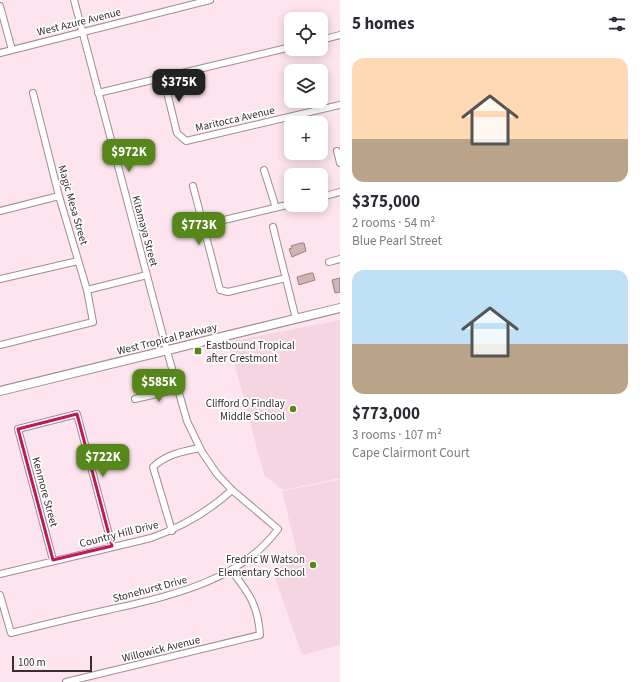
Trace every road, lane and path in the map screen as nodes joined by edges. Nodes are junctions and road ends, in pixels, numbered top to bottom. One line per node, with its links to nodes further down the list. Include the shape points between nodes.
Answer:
1 (74, 0): 4 (street, Kitamaya Street)
2 (210, 0): 4 (street, West Azure Avenue)
3 (0, 6): 8 (street)
4 (81, 32): 8 (street, West Azure Avenue); 12 (street, Kitamaya Street)
5 (340, 35): 6 (street)
6 (328, 38)
7 (284, 49): 10 (street)
8 (12, 50): 9 (street, West Azure Avenue)
9 (0, 53)
10 (163, 76): 12 (street); 13 (street, Maritocca Avenue, via 177,134 188,141)
11 (33, 93): 20 (street, Magic Mesa Street)
12 (98, 93): 29 (street, Kitamaya Street)
13 (340, 105)
14 (337, 151): 15 (street)
15 (340, 163)
16 (264, 170): 22 (street)
17 (192, 186): 24 (street)
18 (340, 192): 19 (street)
19 (328, 195)
20 (59, 196): 23 (street); 27 (street, Magic Mesa Street)
21 (284, 206): 22 (street)
22 (276, 208): 24 (street)
23 (0, 211)
24 (203, 225): 30 (street, via 222,291 228,292)
25 (273, 227): 30 (street)
26 (340, 259): 28 (street)
27 (78, 261): 31 (street); 32 (street, Magic Mesa Street)
28 (329, 262)
29 (147, 275): 32 (street); 36 (street, Kitamaya Street)
30 (286, 278): 34 (street)
31 (0, 279)
32 (87, 290): 35 (street, Magic Mesa Street, via 93,322)
33 (340, 308): 34 (main road, West Tropical Parkway)
34 (296, 319): 36 (main road, West Tropical Parkway)
35 (0, 345)
36 (167, 351): 37 (street, Kitamaya Street); 38 (main road, West Tropical Parkway)
37 (178, 389): 39 (street); 40 (street, Kitamaya Street, via 187,421)
38 (0, 391)
39 (135, 399)
40 (200, 448): 41 (street, Kitamaya Street, via 217,474); 43 (street, via 167,457 153,467)
41 (232, 490): 42 (street, Kitamaya Street); 43 (street, Country Hill Drive, via 214,507)
42 (278, 529): 46 (street, Stonehurst Drive, via 270,540)
43 (172, 531): 44 (street, Country Hill Drive)
44 (112, 546): 45 (street, Country Hill Drive); 45 (street, Kenmore Street, via 77,414 18,429)
45 (53, 560): 47 (street, Country Hill Drive)
46 (231, 570): 48 (street, Stonehurst Drive, via 180,592 10,633); 49 (street, Willowick Avenue, via 249,593 258,616 260,635)
47 (0, 574)
48 (0, 595)
49 (66, 682)

